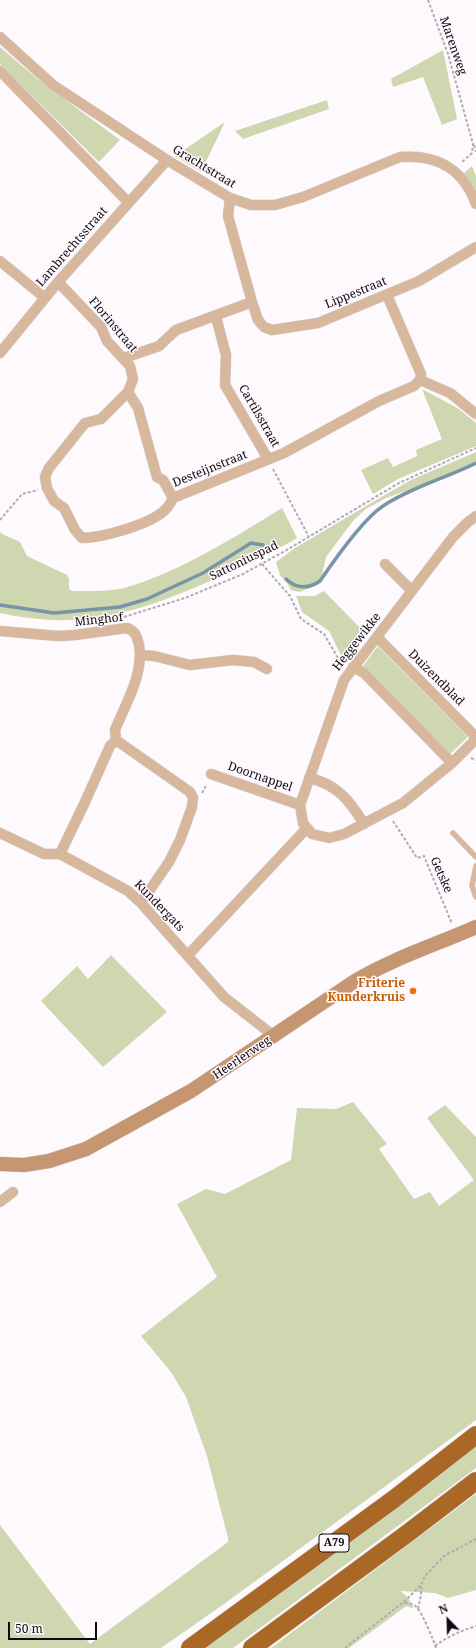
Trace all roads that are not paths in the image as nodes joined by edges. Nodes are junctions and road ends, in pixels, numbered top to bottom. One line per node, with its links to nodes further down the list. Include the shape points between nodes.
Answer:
1 (0, 37): 3 (street, Grachtstraat, via 54,85)
2 (0, 70): 5 (street)
3 (167, 160): 4 (street, Grachtstraat); 5 (street, Lambrechtsstraat)
4 (230, 198): 6 (street, Grachtstraat, via 251,205 275,205 303,197 400,157 410,156 444,164 466,182); 12 (street, via 228,216)
5 (128, 202): 9 (street, Lambrechtsstraat)
6 (476, 204)
7 (476, 247): 10 (street, Lippestraat, via 419,281)
8 (0, 261): 11 (street)
9 (58, 282): 11 (street, Lambrechtsstraat); 15 (street, Florinstraat, via 101,327 107,342)
10 (387, 295): 12 (street, Lippestraat, via 318,323 272,330 258,320); 16 (street, via 420,374)
11 (45, 298): 14 (street, Lambrechtsstraat)
12 (252, 302): 13 (street)
13 (216, 317): 15 (street, via 176,330 159,346); 19 (street, Cartilsstraat, via 226,355 225,385)
14 (0, 353)
15 (124, 358): 17 (street, Florinstraat, via 130,366 132,379)
16 (420, 380): 18 (street, via 450,393); 19 (street, Desteijnstraat, via 414,386 379,401 284,453)
17 (128, 392): 20 (street, via 138,408 157,477 163,480); 20 (street, Desteijnstraat, via 101,419 85,423 49,468 45,477 47,488 54,502 64,508 82,538 95,538 145,522 165,509)
18 (476, 414)
19 (268, 459): 20 (street, Desteijnstraat)
20 (173, 498)
21 (476, 516): 23 (street, Heggewikke, via 453,537)
22 (385, 564): 23 (street)
23 (412, 591): 25 (street, Heggewikke)
24 (0, 631): 26 (street, Minghof, via 69,636 127,628 136,634)
25 (377, 637): 27 (street, Heggewikke); 29 (street, Duizendblad)
26 (140, 655): 28 (street, via 190,665 232,660 254,662); 30 (street, Minghof, via 138,674 115,730)
27 (353, 667): 31 (street, via 364,673); 33 (street, Heggewikke, via 344,680)
28 (268, 669)
29 (476, 738): 31 (street)
30 (116, 740): 39 (street, Minghof, via 110,746); 43 (street, via 190,792 193,798 180,840 169,862)
31 (452, 763): 35 (street, via 402,803)
32 (211, 774): 34 (street, Doornappel)
33 (309, 778): 34 (street, Heggewikke); 35 (street, via 320,780 338,790 353,805)
34 (300, 805): 36 (street, Heggewikke)
35 (364, 824): 36 (street, via 329,838 312,834)
36 (306, 828): 45 (street)
37 (0, 833): 39 (street, Kundergats, via 44,854)
38 (453, 833): 40 (lane)
39 (60, 854): 43 (street, Kundergats, via 128,891)
40 (476, 857)
41 (476, 866): 42 (lane, via 472,886)
42 (476, 897)
43 (141, 903): 45 (street, Kundergats)
44 (476, 927): 46 (main road, Heerlerweg, via 379,967)
45 (188, 955): 46 (street, Kundergats, via 224,997)
46 (274, 1036): 47 (main road, Heerlerweg, via 173,1102 86,1149 49,1162)
47 (0, 1164)
48 (13, 1192): 49 (street)
49 (0, 1202)
50 (476, 1435): 52 (highway, A79, via 358,1526)
51 (476, 1481): 53 (highway)
52 (190, 1648)
53 (252, 1648)

